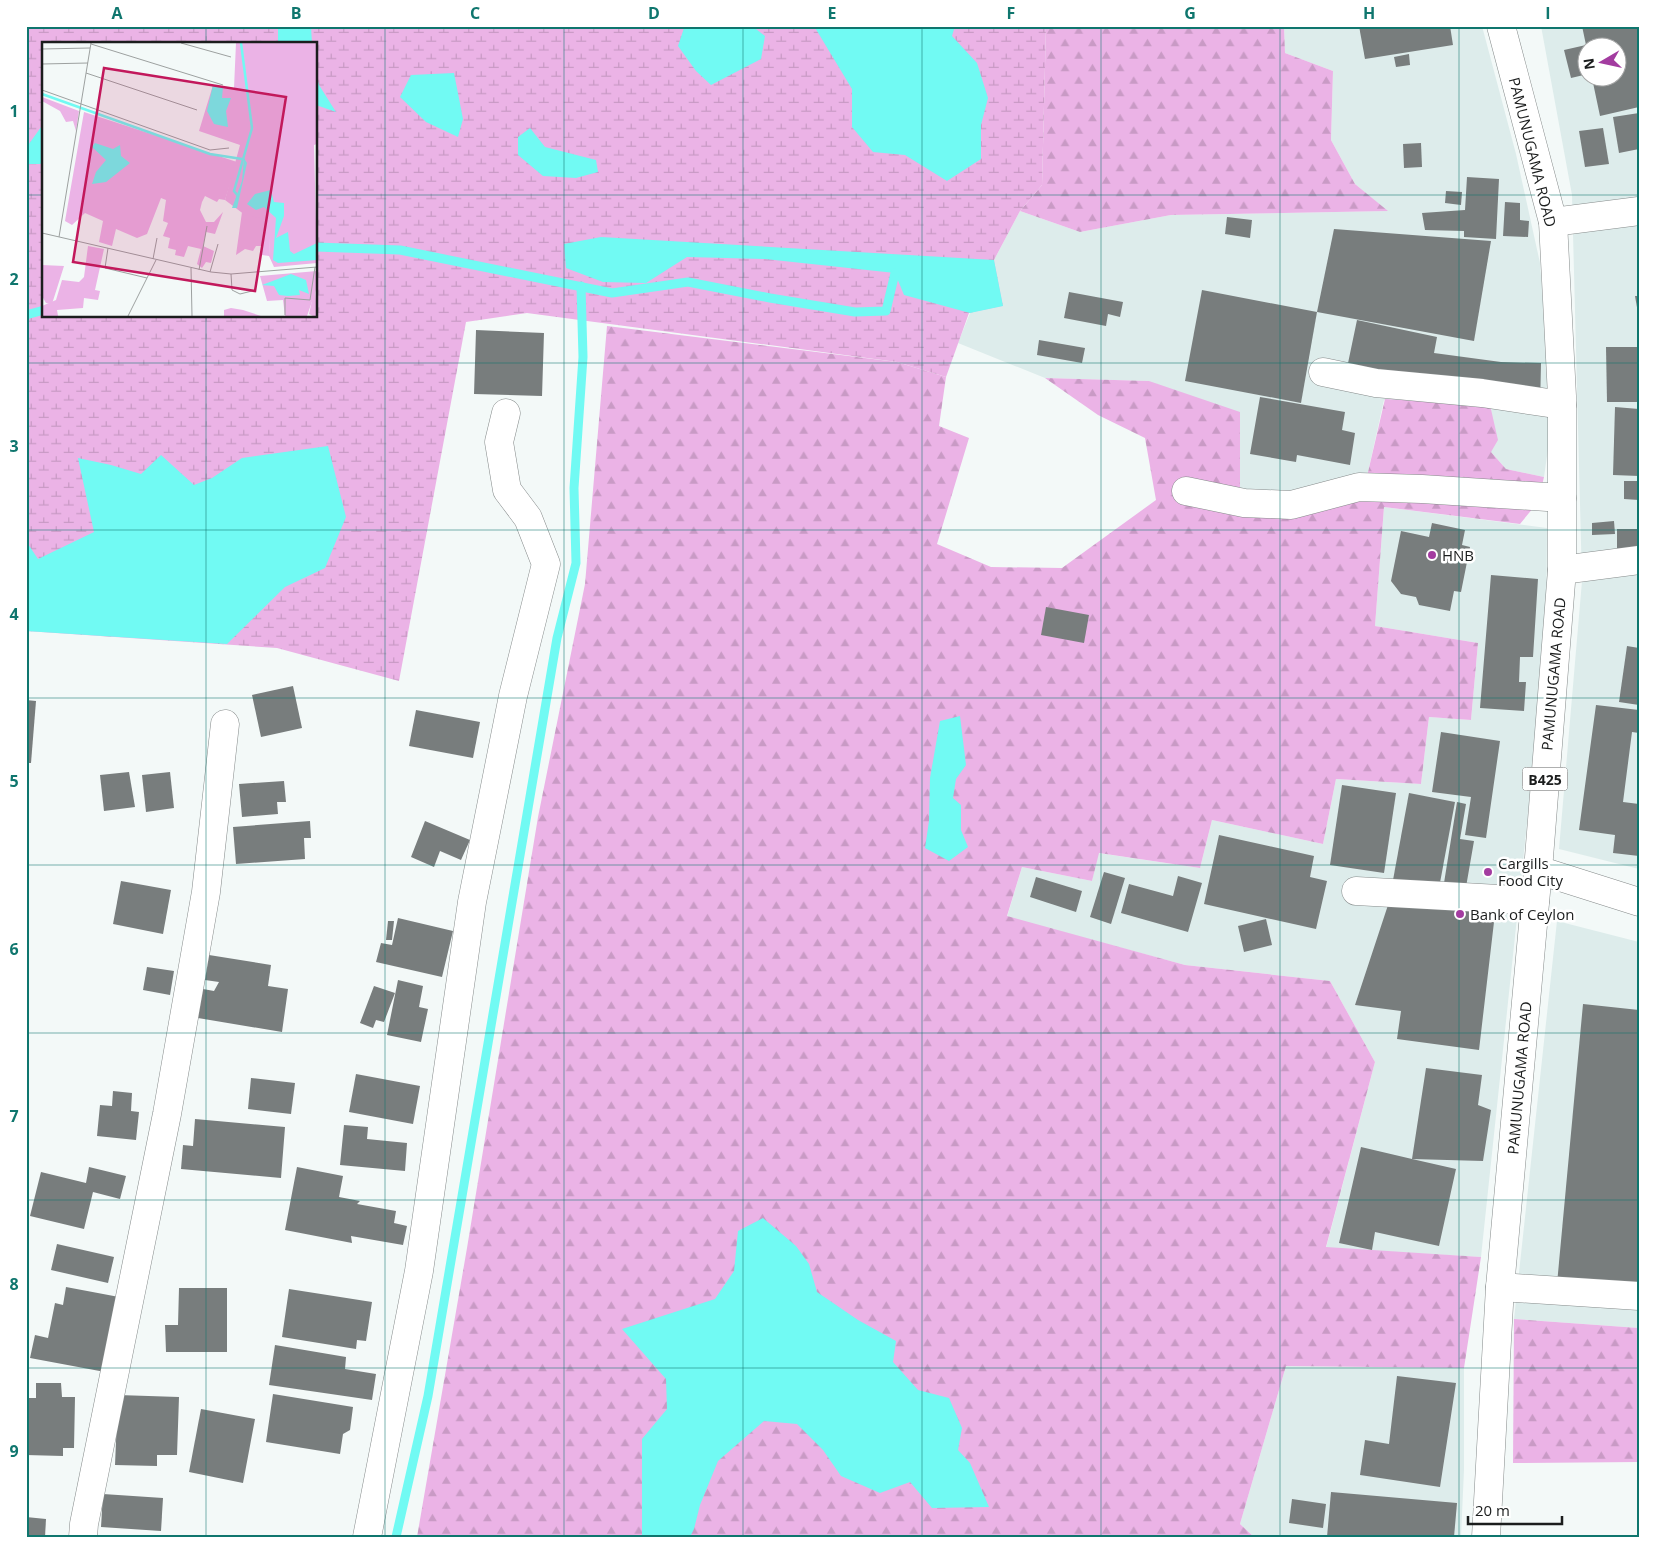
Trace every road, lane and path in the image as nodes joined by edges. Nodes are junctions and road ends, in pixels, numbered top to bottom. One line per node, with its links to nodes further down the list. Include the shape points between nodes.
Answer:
1 (1501, 26): 3 (street, PAMUNUGAMA ROAD / B425)
2 (1639, 211): 3 (street)
3 (1553, 222): 5 (street, PAMUNUGAMA ROAD / B425)
4 (1323, 372): 5 (street, via 1376,383 1482,393)
5 (1562, 405): 8 (street, PAMUNUGAMA ROAD / B425)
6 (506, 413): 19 (street, via 500,442 507,490 528,518 546,564 513,696 472,902 419,1271)
7 (1186, 491): 8 (street, via 1244,503 1291,505 1359,487)
8 (1562, 498): 10 (street, PAMUNUGAMA ROAD / B425)
9 (1639, 560): 10 (street)
10 (1562, 570): 12 (street, PAMUNUGAMA ROAD / B425)
11 (225, 724): 18 (street, via 206,892 167,1114)
12 (1538, 870): 14 (street, PAMUNUGAMA ROAD / B425); 15 (street)
13 (1356, 891): 14 (street)
14 (1535, 901): 16 (street, PAMUNUGAMA ROAD / B425)
15 (1639, 902)
16 (1500, 1287): 17 (street); 20 (street, PAMUNUGAMA ROAD / B425)
17 (1639, 1296)
18 (83, 1537)
19 (367, 1537)
20 (1486, 1537)

